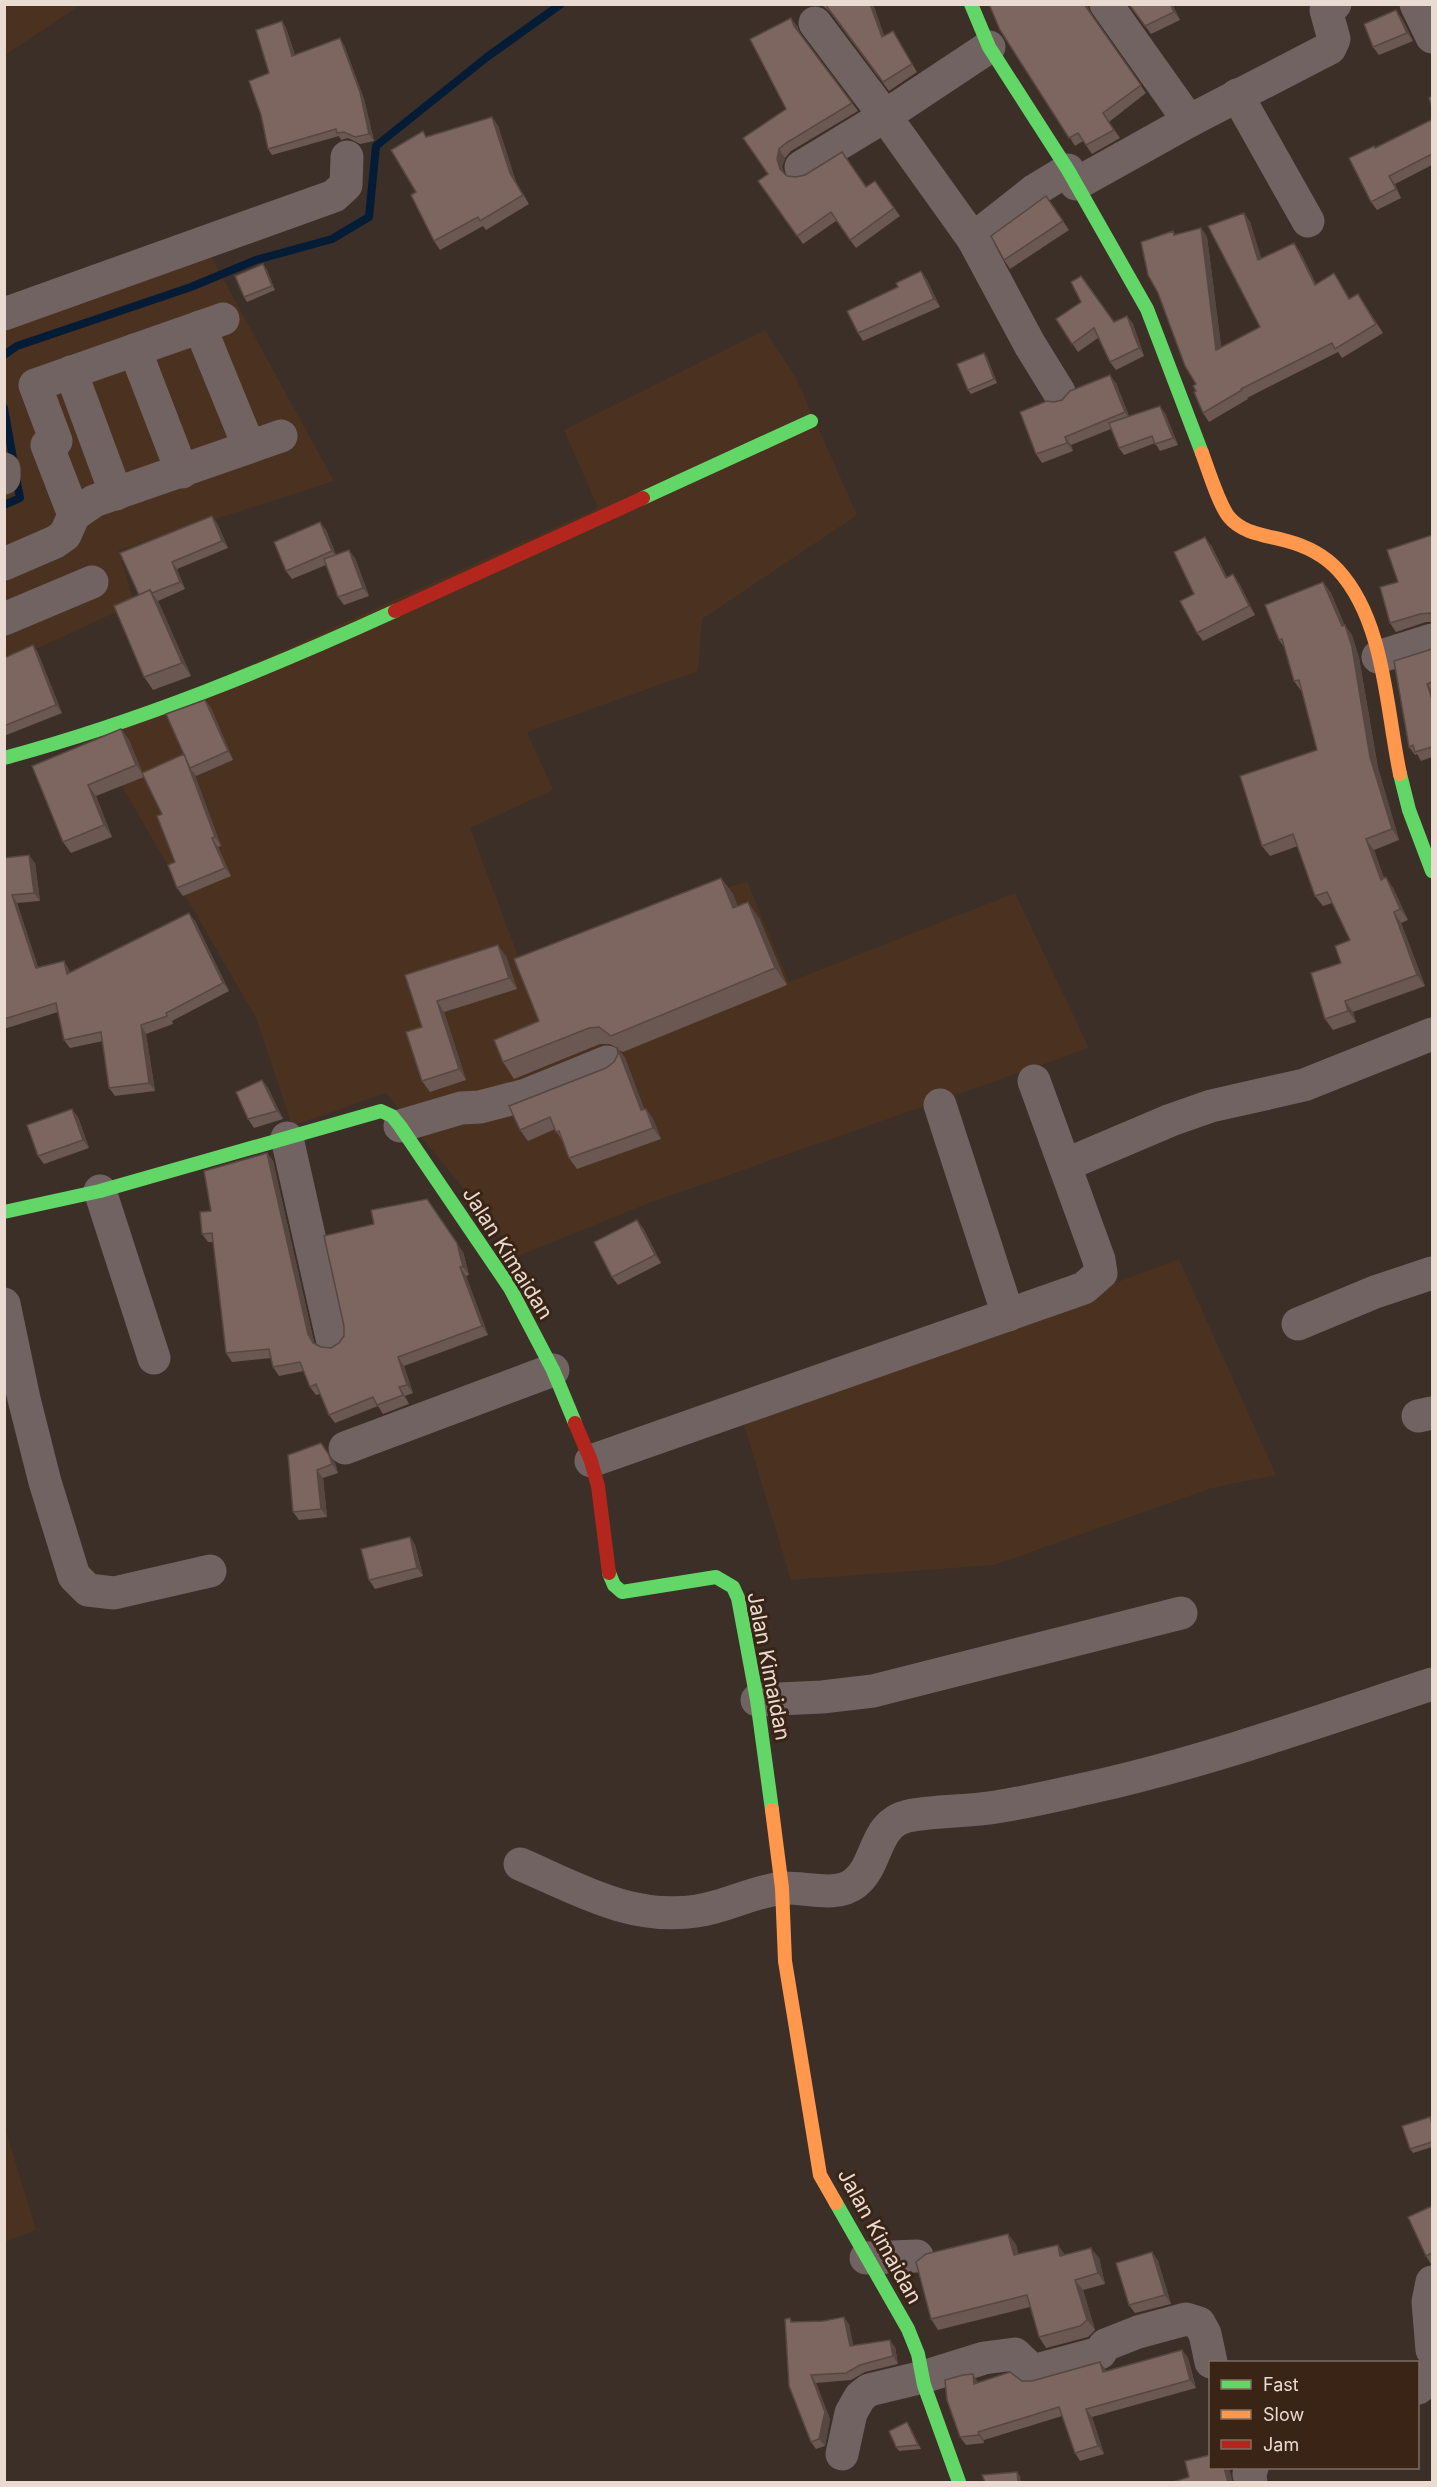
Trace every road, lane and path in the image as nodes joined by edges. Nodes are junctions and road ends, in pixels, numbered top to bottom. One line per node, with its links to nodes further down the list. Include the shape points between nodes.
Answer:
1 (971, 4): 7 (street)
2 (1106, 4): 10 (street)
3 (1335, 4): 8 (street, via 1326,10 1334,39 1330,48)
4 (1416, 4): 6 (street)
5 (815, 23): 9 (street)
6 (1432, 37)
7 (989, 47): 9 (street); 13 (street)
8 (1237, 95): 10 (street); 14 (street)
9 (885, 116): 12 (street); 15 (street)
10 (1189, 121): 13 (street)
11 (346, 157): 16 (street, via 346,185 334,196)
12 (801, 166)
13 (1072, 177): 15 (street, via 1035,190); 32 (street, via 1147,309 1227,515 1251,534 1298,544 1324,557 1342,575 1365,615)
14 (1308, 221)
15 (974, 239): 19 (street)
16 (4, 314)
17 (135, 350): 18 (street); 22 (street, via 211,323); 24 (street)
18 (70, 372): 26 (street); 27 (street, via 23,390 56,441 47,445)
19 (1059, 392)
20 (811, 421): 33 (street, via 285,661 70,740)
21 (281, 436): 22 (street)
22 (249, 447): 24 (street)
23 (4, 469): 25 (street)
24 (182, 472): 26 (street)
25 (4, 478)
26 (116, 494): 27 (street, via 94,501)
27 (74, 515): 28 (street, via 65,535 55,542)
28 (4, 564)
29 (92, 582): 30 (street)
30 (4, 619)
31 (1432, 640): 32 (street)
32 (1378, 657): 34 (street, via 1403,791)
33 (4, 758)
34 (1430, 858)
35 (1432, 1034): 41 (street, via 1304,1085 1211,1106 1171,1120)
36 (607, 1062): 39 (street, via 526,1095)
37 (1034, 1081): 41 (street)
38 (940, 1105): 46 (street)
39 (400, 1126): 40 (street, Jalan Kimaidan, via 381,1111); 50 (street, Jalan Kimaidan, via 510,1288)
40 (287, 1138): 42 (street, Jalan Kimaidan); 48 (street)
41 (1065, 1165): 46 (street, via 1101,1273 1084,1288)
42 (100, 1191): 43 (street, Jalan Kimaidan); 49 (street)
43 (4, 1212)
44 (1432, 1273): 47 (street)
45 (4, 1304): 53 (street, via 26,1410 74,1576 88,1590 114,1593)
46 (1008, 1315): 52 (street)
47 (1298, 1324)
48 (332, 1338)
49 (154, 1358)
50 (553, 1370): 51 (street); 52 (street, Jalan Kimaidan)
51 (345, 1448)
52 (591, 1461): 56 (street, Jalan Kimaidan, via 598,1486 609,1575 614,1585 622,1592 640,1591 716,1577 733,1587)
53 (210, 1571)
54 (1181, 1613): 56 (street, via 873,1691)
55 (1432, 1684): 58 (street, via 1256,1742 1095,1787 995,1807 906,1816 890,1824 856,1882 840,1891)
56 (757, 1700): 58 (street, Jalan Kimaidan)
57 (520, 1864): 58 (street, via 615,1905 655,1913 698,1911)
58 (782, 1888): 60 (street, Jalan Kimaidan, via 785,1960 820,2175)
59 (917, 2256): 60 (street)
60 (866, 2258): 65 (street, Jalan Kimaidan, via 908,2329)
61 (1432, 2282): 62 (street, via 1428,2302)
62 (1432, 2350)
63 (1211, 2361): 65 (street, via 1199,2323 1186,2319 1105,2345 1100,2353 1033,2371 1015,2354 984,2358)
64 (1432, 2371): 66 (street, via 1430,2379)
65 (923, 2377): 67 (street, via 869,2390 860,2397 851,2413); 68 (street, Jalan Kimaidan)
66 (1419, 2387)
67 (842, 2454)
68 (959, 2482)

